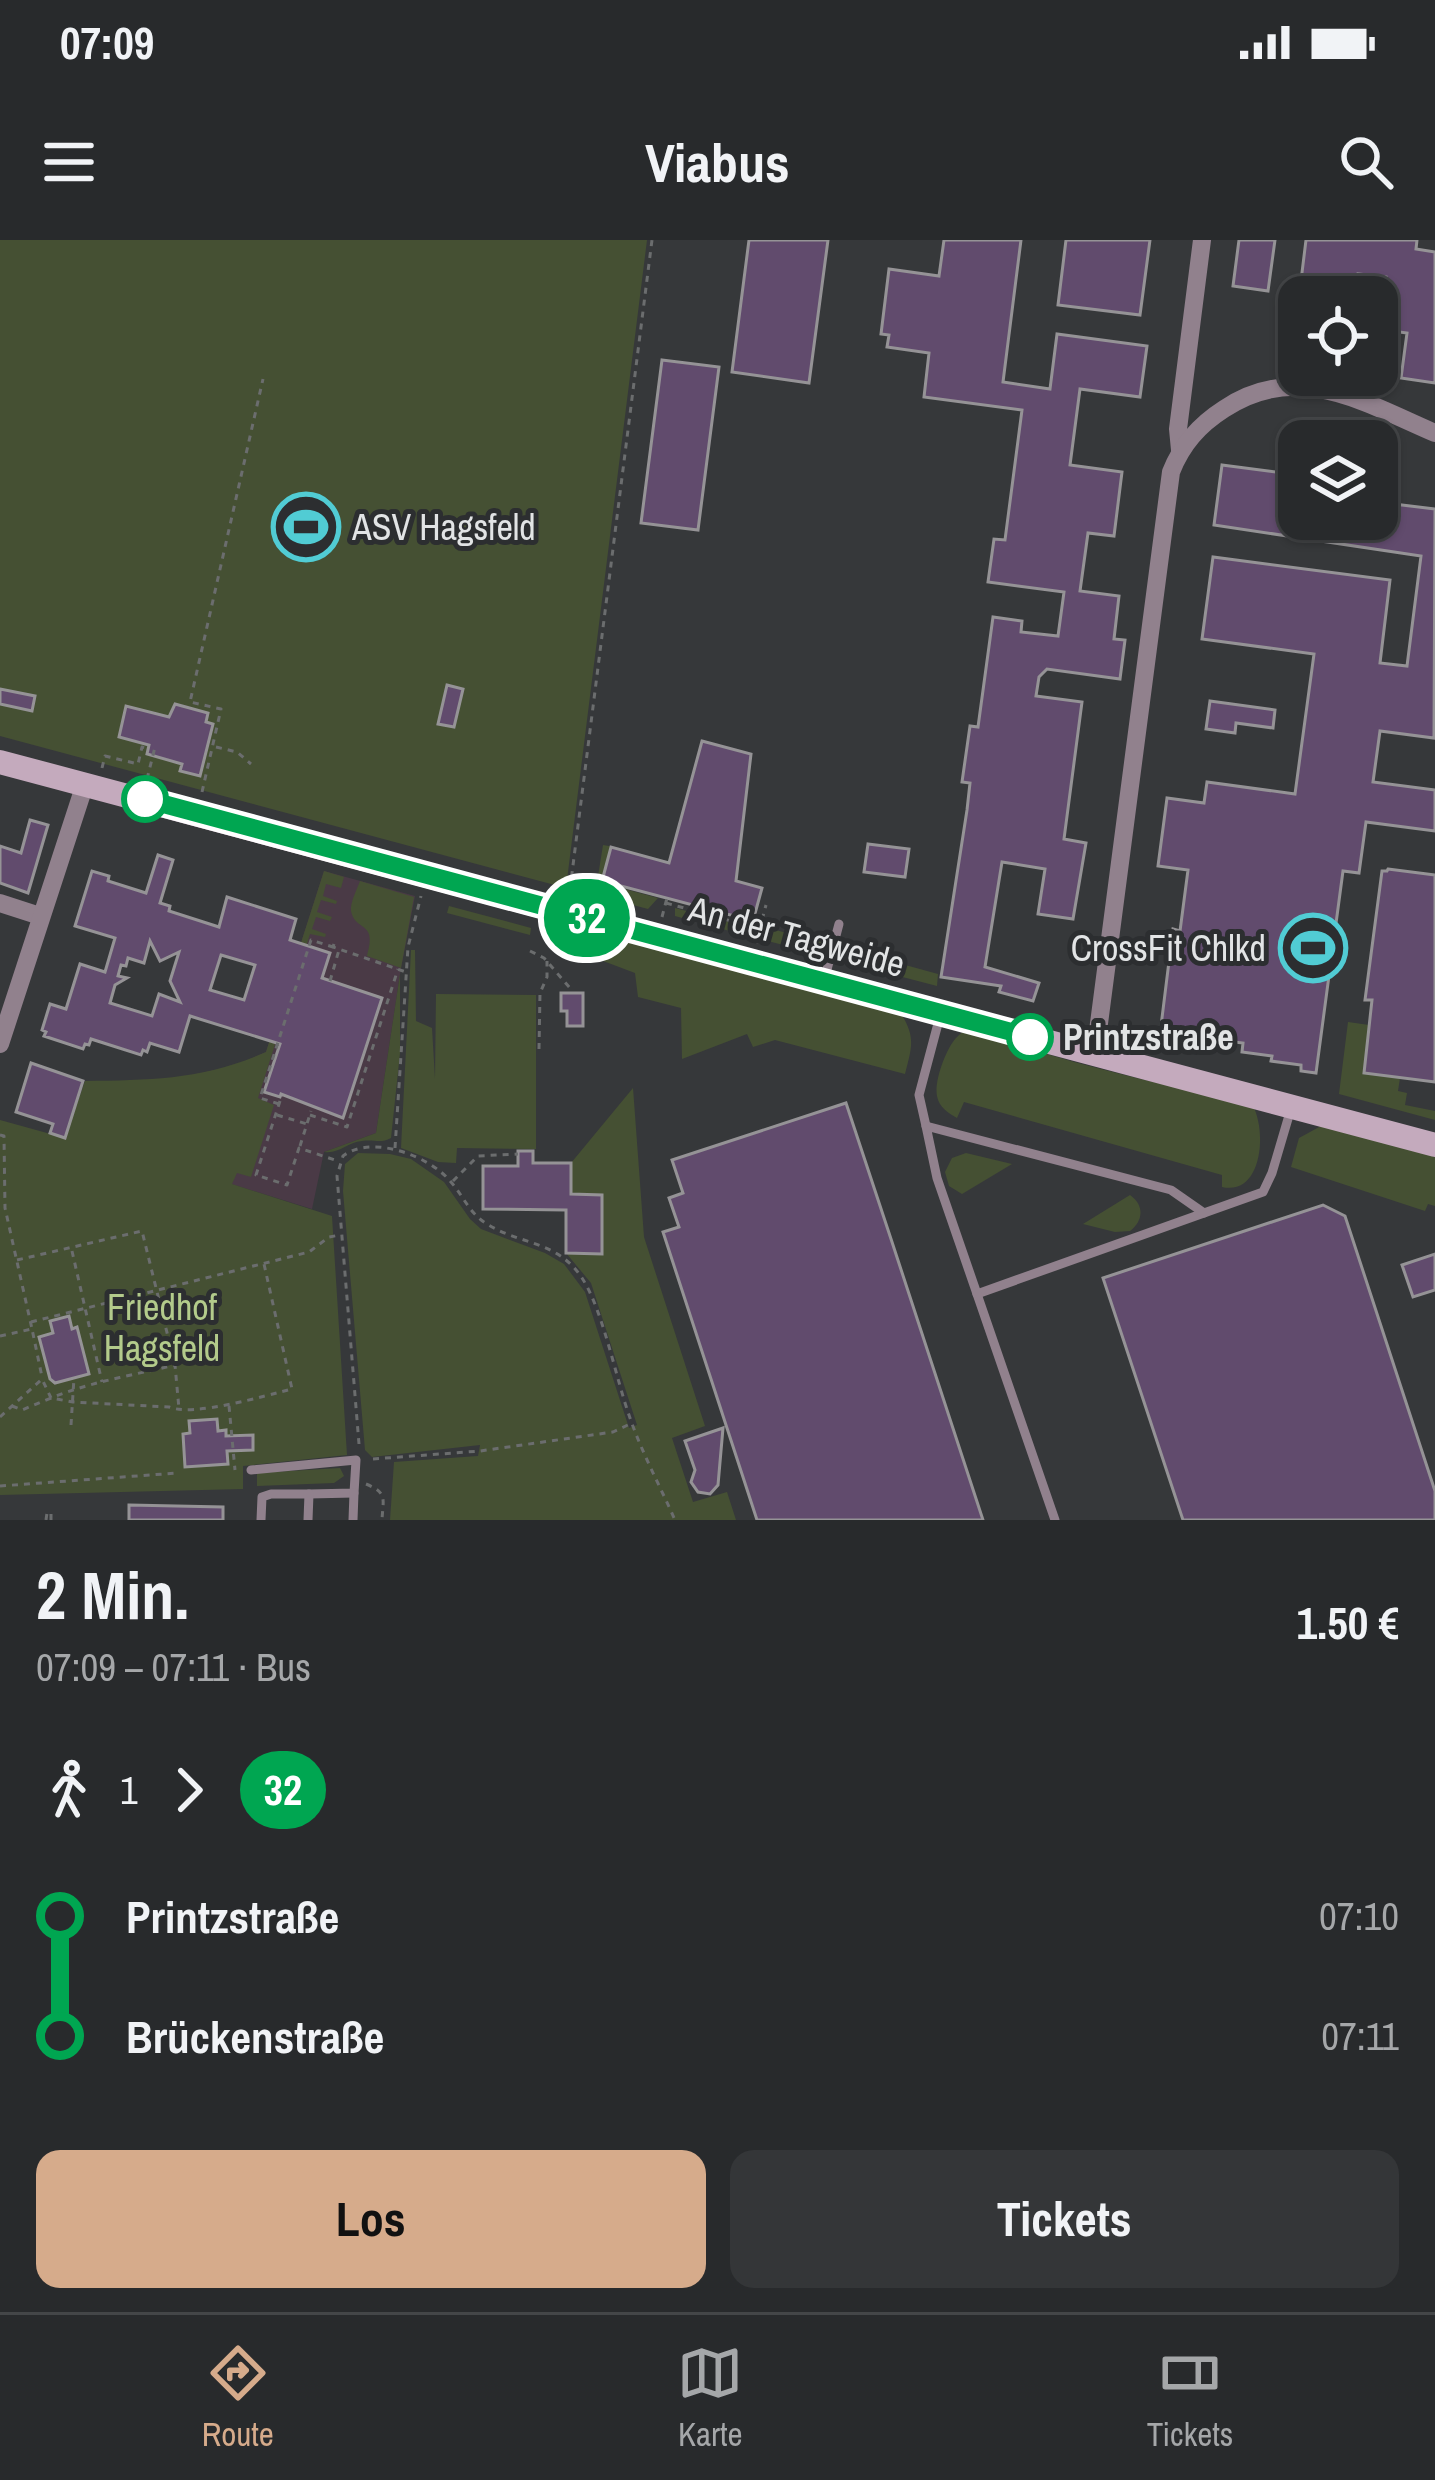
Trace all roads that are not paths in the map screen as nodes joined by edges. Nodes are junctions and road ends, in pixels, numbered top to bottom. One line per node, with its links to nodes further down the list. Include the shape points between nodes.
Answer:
1 (1202, 240): 3 (street)
2 (1435, 433): 3 (street, via 1300,385 1237,400)
3 (1180, 450): 12 (street)
4 (0, 762): 5 (main road, An der Tagweide)
5 (91, 786): 7 (street); 9 (main road, An der Tagweide)
6 (0, 903): 7 (street)
7 (40, 916): 11 (street)
8 (839, 924): 9 (lane)
9 (824, 981): 10 (main road, An der Tagweide)
10 (941, 1011): 12 (main road, An der Tagweide); 14 (lane, via 919,1095)
11 (0, 1044)
12 (1095, 1054): 13 (main road, An der Tagweide)
13 (1291, 1106): 15 (main road, An der Tagweide); 16 (lane, via 1263,1192)
14 (926, 1126): 16 (lane, via 1171,1190); 17 (lane)
15 (1435, 1145)
16 (1204, 1213): 17 (lane)
17 (977, 1294): 24 (lane)
18 (251, 1470): 19 (lane, via 356,1460)
19 (354, 1493): 20 (lane); 23 (lane)
20 (309, 1494): 21 (lane, via 262,1497); 22 (lane)
21 (261, 1520)
22 (308, 1520)
23 (353, 1520)
24 (1055, 1520)

